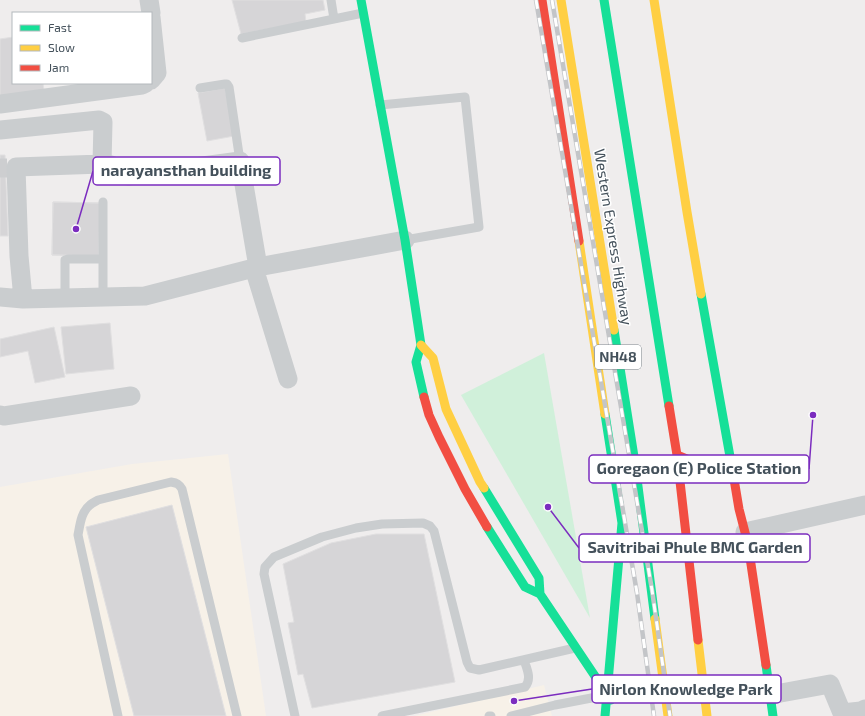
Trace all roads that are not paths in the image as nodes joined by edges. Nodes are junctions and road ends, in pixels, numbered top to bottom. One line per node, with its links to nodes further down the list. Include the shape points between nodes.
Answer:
1 (149, 0): 8 (street)
2 (331, 0): 10 (lane)
3 (361, 0): 9 (main road)
4 (542, 0): 43 (main road, via 622,523)
5 (561, 0): 53 (main road, Western Express Highway / NH48, via 635,463)
6 (604, 0): 34 (main road, Western Express Highway / NH48)
7 (654, 0): 35 (main road, via 687,212)
8 (150, 12)
9 (364, 13): 10 (lane); 17 (main road)
10 (334, 19): 12 (lane)
11 (152, 26): 13 (street, via 157,73)
12 (242, 38)
13 (152, 79)
14 (144, 84): 16 (street)
15 (200, 88): 19 (lane, via 225,84 229,87)
16 (0, 104)
17 (380, 105): 22 (main road); 22 (lane, via 465,97 479,227)
18 (0, 130): 20 (street, via 101,120)
19 (240, 161): 20 (street, via 128,176 122,175 111,165); 24 (street)
20 (102, 164): 28 (street, via 11,167)
21 (103, 202): 23 (lane)
22 (405, 240): 24 (street); 29 (main road)
23 (103, 259): 26 (lane); 27 (lane, via 65,260)
24 (256, 267): 26 (street, via 145,296); 30 (street)
25 (0, 297): 28 (street)
26 (103, 297): 27 (street)
27 (65, 298): 28 (street)
28 (23, 299)
29 (421, 345): 32 (main road, via 432,358); 32 (main road, via 416,362)
30 (288, 379)
31 (131, 396): 33 (street, via 4,416)
32 (437, 412): 36 (main road, via 454,428); 37 (main road, via 439,437)
33 (0, 414)
34 (676, 455): 35 (main road); 54 (main road, Western Express Highway / NH48)
35 (734, 480): 39 (main road)
36 (480, 482): 37 (main road); 40 (main road, via 539,578)
37 (465, 489): 40 (main road, via 525,586)
38 (865, 505): 39 (street)
39 (745, 532): 44 (main road)
40 (540, 594): 41 (main road)
41 (575, 648): 42 (lane); 43 (main road)
42 (524, 660): 49 (lane, via 479,670 470,668 434,531 430,526 423,523 382,524 356,528 322,537 274,557 265,567 264,574); 50 (lane, via 529,678 529,683 525,687)
43 (607, 695): 45 (main road); 51 (lane); 52 (main road)
44 (770, 695): 46 (street, via 830,684 842,713); 55 (main road)
45 (614, 706)
46 (865, 709)
47 (118, 716): 48 (lane, via 78,535 81,521 85,510 98,500 171,482 176,482 182,489)
48 (237, 716)
49 (295, 716)
50 (382, 716)
51 (511, 716)
52 (605, 716)
53 (668, 716)
54 (707, 716)
55 (773, 716)

